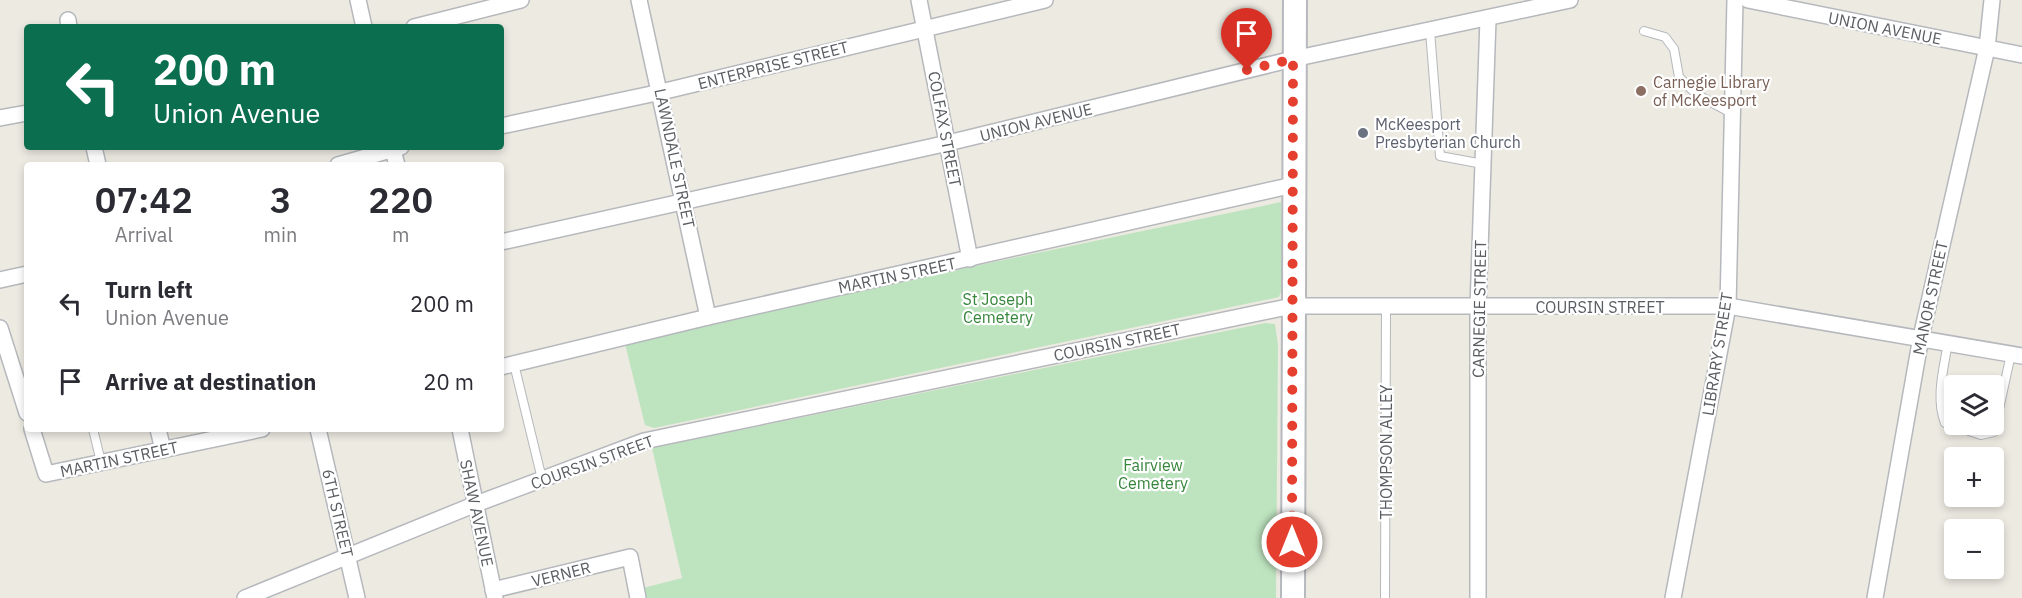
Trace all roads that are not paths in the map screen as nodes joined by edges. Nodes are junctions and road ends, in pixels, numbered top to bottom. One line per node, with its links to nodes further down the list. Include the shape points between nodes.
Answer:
1 (358, 0): 13 (street)
2 (521, 0): 14 (street)
3 (639, 0): 21 (street, LAWNDALE STREET)
4 (919, 0): 15 (street, COLFAX STREET)
5 (1045, 0): 15 (street, ENTERPRISE STREET)
6 (1294, 0): 20 (street)
7 (1570, 0): 12 (street, UNION AVENUE)
8 (1736, 0): 23 (street, LIBRARY STREET)
9 (1748, 0): 11 (street, UNION AVENUE)
10 (1992, 0): 18 (street, MANOR STREET)
11 (1765, 3): 18 (street, UNION AVENUE)
12 (1488, 19): 16 (street, UNION AVENUE); 29 (street, CARNEGIE STREET)
13 (363, 24)
14 (426, 24)
15 (925, 28): 21 (street, ENTERPRISE STREET); 26 (street, COLFAX STREET)
16 (1430, 31): 20 (street, UNION AVENUE); 29 (lane, via 1440,156)
17 (1644, 31): 23 (lane, via 1665,37 1674,49 1679,77 1696,94)
18 (1987, 48): 19 (street, UNION AVENUE); 42 (street, MANOR STREET)
19 (2022, 55)
20 (1293, 59): 26 (street, UNION AVENUE); 30 (street)
21 (661, 92): 25 (street, ENTERPRISE STREET); 31 (street, LAWNDALE STREET)
22 (24, 114): 24 (street)
23 (1733, 114): 37 (street, LIBRARY STREET)
24 (0, 118)
25 (504, 125)
26 (948, 143): 31 (street, UNION AVENUE); 33 (street, COLFAX STREET)
27 (388, 150): 28 (street)
28 (348, 162)
29 (1483, 164): 39 (street, CARNEGIE STREET)
30 (1293, 185): 33 (street, MARTIN STREET); 36 (street)
31 (684, 200): 32 (street, UNION AVENUE); 40 (street, LAWNDALE STREET)
32 (504, 241)
33 (970, 259): 40 (street, MARTIN STREET)
34 (24, 275): 35 (street)
35 (0, 280)
36 (1292, 306): 38 (street, COURSIN STREET); 55 (street, COURSIN STREET, via 644,441); 62 (street)
37 (1728, 306): 39 (street, COURSIN STREET); 42 (street, COURSIN STREET); 65 (street, LIBRARY STREET)
38 (1386, 307): 39 (street, COURSIN STREET); 63 (lane, THOMPSON ALLEY)
39 (1478, 307): 64 (street, CARNEGIE STREET)
40 (708, 317): 45 (street, MARTIN STREET)
41 (0, 328): 46 (street)
42 (1921, 337): 43 (street, COURSIN STREET); 66 (street, MANOR STREET)
43 (1948, 342): 44 (street, COURSIN STREET); 44 (lane, via 1941,412 1945,423 1981,435 1994,432)
44 (2017, 355)
45 (508, 365): 55 (lane)
46 (24, 404)
47 (33, 432): 54 (street, MARTIN STREET, via 46,474)
48 (94, 432): 54 (lane)
49 (159, 432): 53 (street)
50 (236, 432): 53 (street, MARTIN STREET)
51 (319, 432): 57 (street, 6TH STREET)
52 (461, 432): 56 (street, SHAW AVENUE)
53 (163, 450): 54 (street, MARTIN STREET)
54 (101, 462)
55 (542, 479): 56 (street, COURSIN STREET)
56 (477, 504): 57 (street, COURSIN STREET); 58 (street, SHAW AVENUE)
57 (348, 558): 59 (street, COURSIN STREET); 60 (street, 6TH STREET)
58 (494, 594): 61 (street, VERNER, via 630,557)
59 (245, 598)
60 (357, 598)
61 (638, 598)
62 (1293, 598)
63 (1385, 598)
64 (1478, 598)
65 (1673, 598)
66 (1875, 598)

